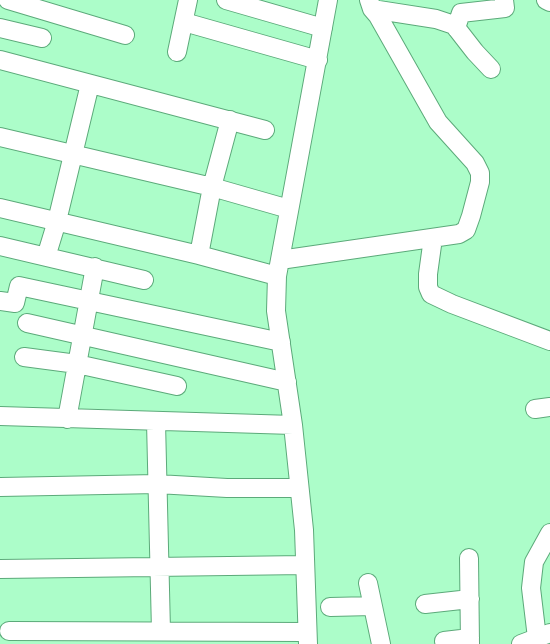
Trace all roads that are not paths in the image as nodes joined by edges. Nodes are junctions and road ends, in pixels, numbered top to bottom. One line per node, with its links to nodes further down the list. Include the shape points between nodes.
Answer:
1 (8, 0): 13 (street)
2 (188, 0): 9 (street)
3 (226, 0): 11 (street)
4 (328, 0): 11 (street)
5 (504, 0): 12 (street, via 505,8 461,13)
6 (546, 0): 7 (street)
7 (550, 2)
8 (370, 4): 12 (street, via 454,24); 28 (street, via 438,122 475,163 480,173 480,182 466,230 458,234)
9 (184, 22): 15 (street); 17 (street)
10 (0, 28): 14 (street)
11 (323, 28): 17 (street)
12 (456, 28): 18 (street)
13 (125, 35)
14 (42, 38)
15 (177, 52)
16 (0, 60): 19 (street)
17 (318, 60): 26 (street)
18 (492, 69)
19 (90, 84): 20 (street); 23 (street)
20 (230, 120): 21 (street); 24 (street)
21 (266, 130)
22 (0, 137): 23 (street)
23 (73, 153): 24 (street); 27 (street)
24 (212, 187): 26 (street); 30 (street)
25 (0, 208): 27 (street)
26 (289, 209): 33 (street)
27 (57, 221): 30 (street); 31 (street)
28 (433, 238): 33 (street); 39 (street, via 428,274 431,294 452,304)
29 (0, 246): 31 (street)
30 (199, 255): 33 (street)
31 (46, 257): 32 (street)
32 (95, 268): 34 (street); 36 (street)
33 (278, 268): 40 (street, via 276,310)
34 (144, 280)
35 (0, 301): 36 (street, via 15,303 19,286)
36 (89, 301): 38 (street); 40 (street)
37 (27, 323): 38 (street)
38 (82, 335): 42 (street); 43 (street)
39 (549, 337)
40 (281, 342): 43 (street)
41 (24, 357): 42 (street)
42 (77, 364): 44 (street); 46 (street)
43 (287, 382): 48 (street)
44 (177, 386)
45 (0, 416): 46 (street)
46 (66, 419): 47 (street)
47 (156, 422): 48 (street); 49 (street)
48 (293, 425): 51 (street)
49 (157, 484): 50 (street); 51 (street, via 227,488); 55 (street)
50 (0, 487)
51 (300, 488): 54 (street)
52 (550, 533): 64 (street, via 534,562 531,588)
53 (469, 558): 58 (street)
54 (305, 565): 55 (street); 65 (street)
55 (160, 568): 56 (street); 62 (street)
56 (0, 569)
57 (368, 582): 60 (street)
58 (470, 598): 59 (street); 67 (street)
59 (425, 604)
60 (373, 606): 61 (street); 68 (street)
61 (330, 607)
62 (161, 631): 63 (street); 65 (street)
63 (6, 635)
64 (544, 635): 69 (street)
65 (308, 638)
66 (444, 641): 67 (street)
67 (470, 641)
68 (381, 644)
69 (521, 644)

